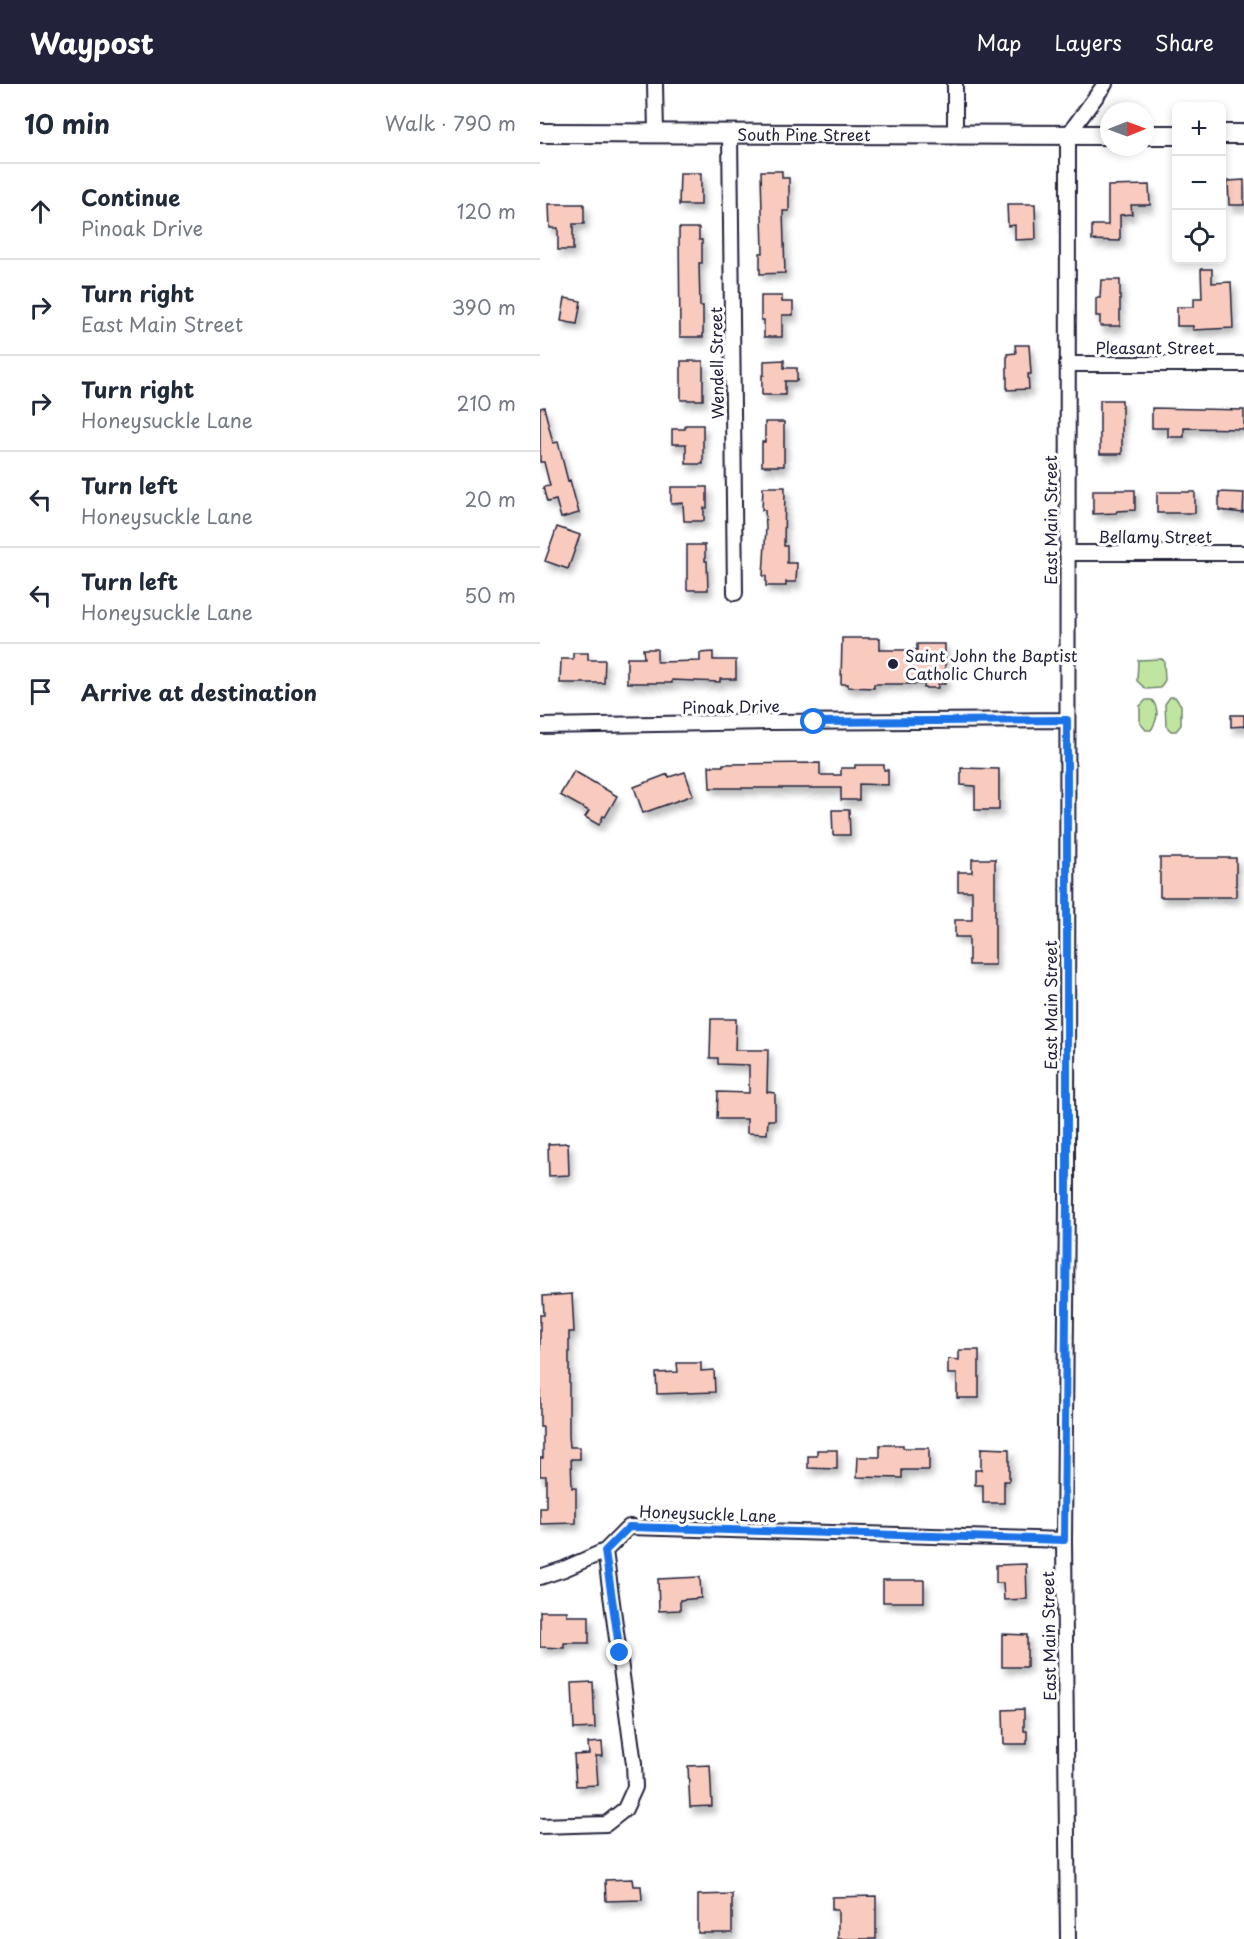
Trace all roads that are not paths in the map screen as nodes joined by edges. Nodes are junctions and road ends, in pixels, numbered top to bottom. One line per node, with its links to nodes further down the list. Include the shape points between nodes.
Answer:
1 (655, 84): 5 (street)
2 (955, 84): 7 (street)
3 (1105, 84): 10 (street)
4 (540, 133): 5 (main road, South Pine Street)
5 (656, 133): 6 (main road, South Pine Street)
6 (730, 133): 7 (main road, South Pine Street); 18 (street, Wendell Street)
7 (955, 134): 10 (main road, South Pine Street)
8 (1226, 134): 9 (main road)
9 (1244, 134)
10 (1068, 135): 11 (main road, South Pine Street); 14 (street, East Main Street)
11 (1100, 135)
12 (1154, 135): 13 (main road)
13 (1172, 135)
14 (1067, 364): 15 (street, Pleasant Street); 16 (street, East Main Street)
15 (1244, 364)
16 (1067, 553): 17 (street, Bellamy Street); 19 (street, East Main Street)
17 (1244, 553)
18 (735, 593)
19 (1067, 720): 20 (street, Pinoak Drive); 21 (street, East Main Street)
20 (540, 726)
21 (1064, 1540): 22 (street, Honeysuckle Lane, via 629,1527); 25 (street, East Main Street)
22 (605, 1551): 23 (street); 24 (street, via 634,1787 625,1809 606,1824)
23 (540, 1577)
24 (540, 1826)
25 (1068, 1939)

